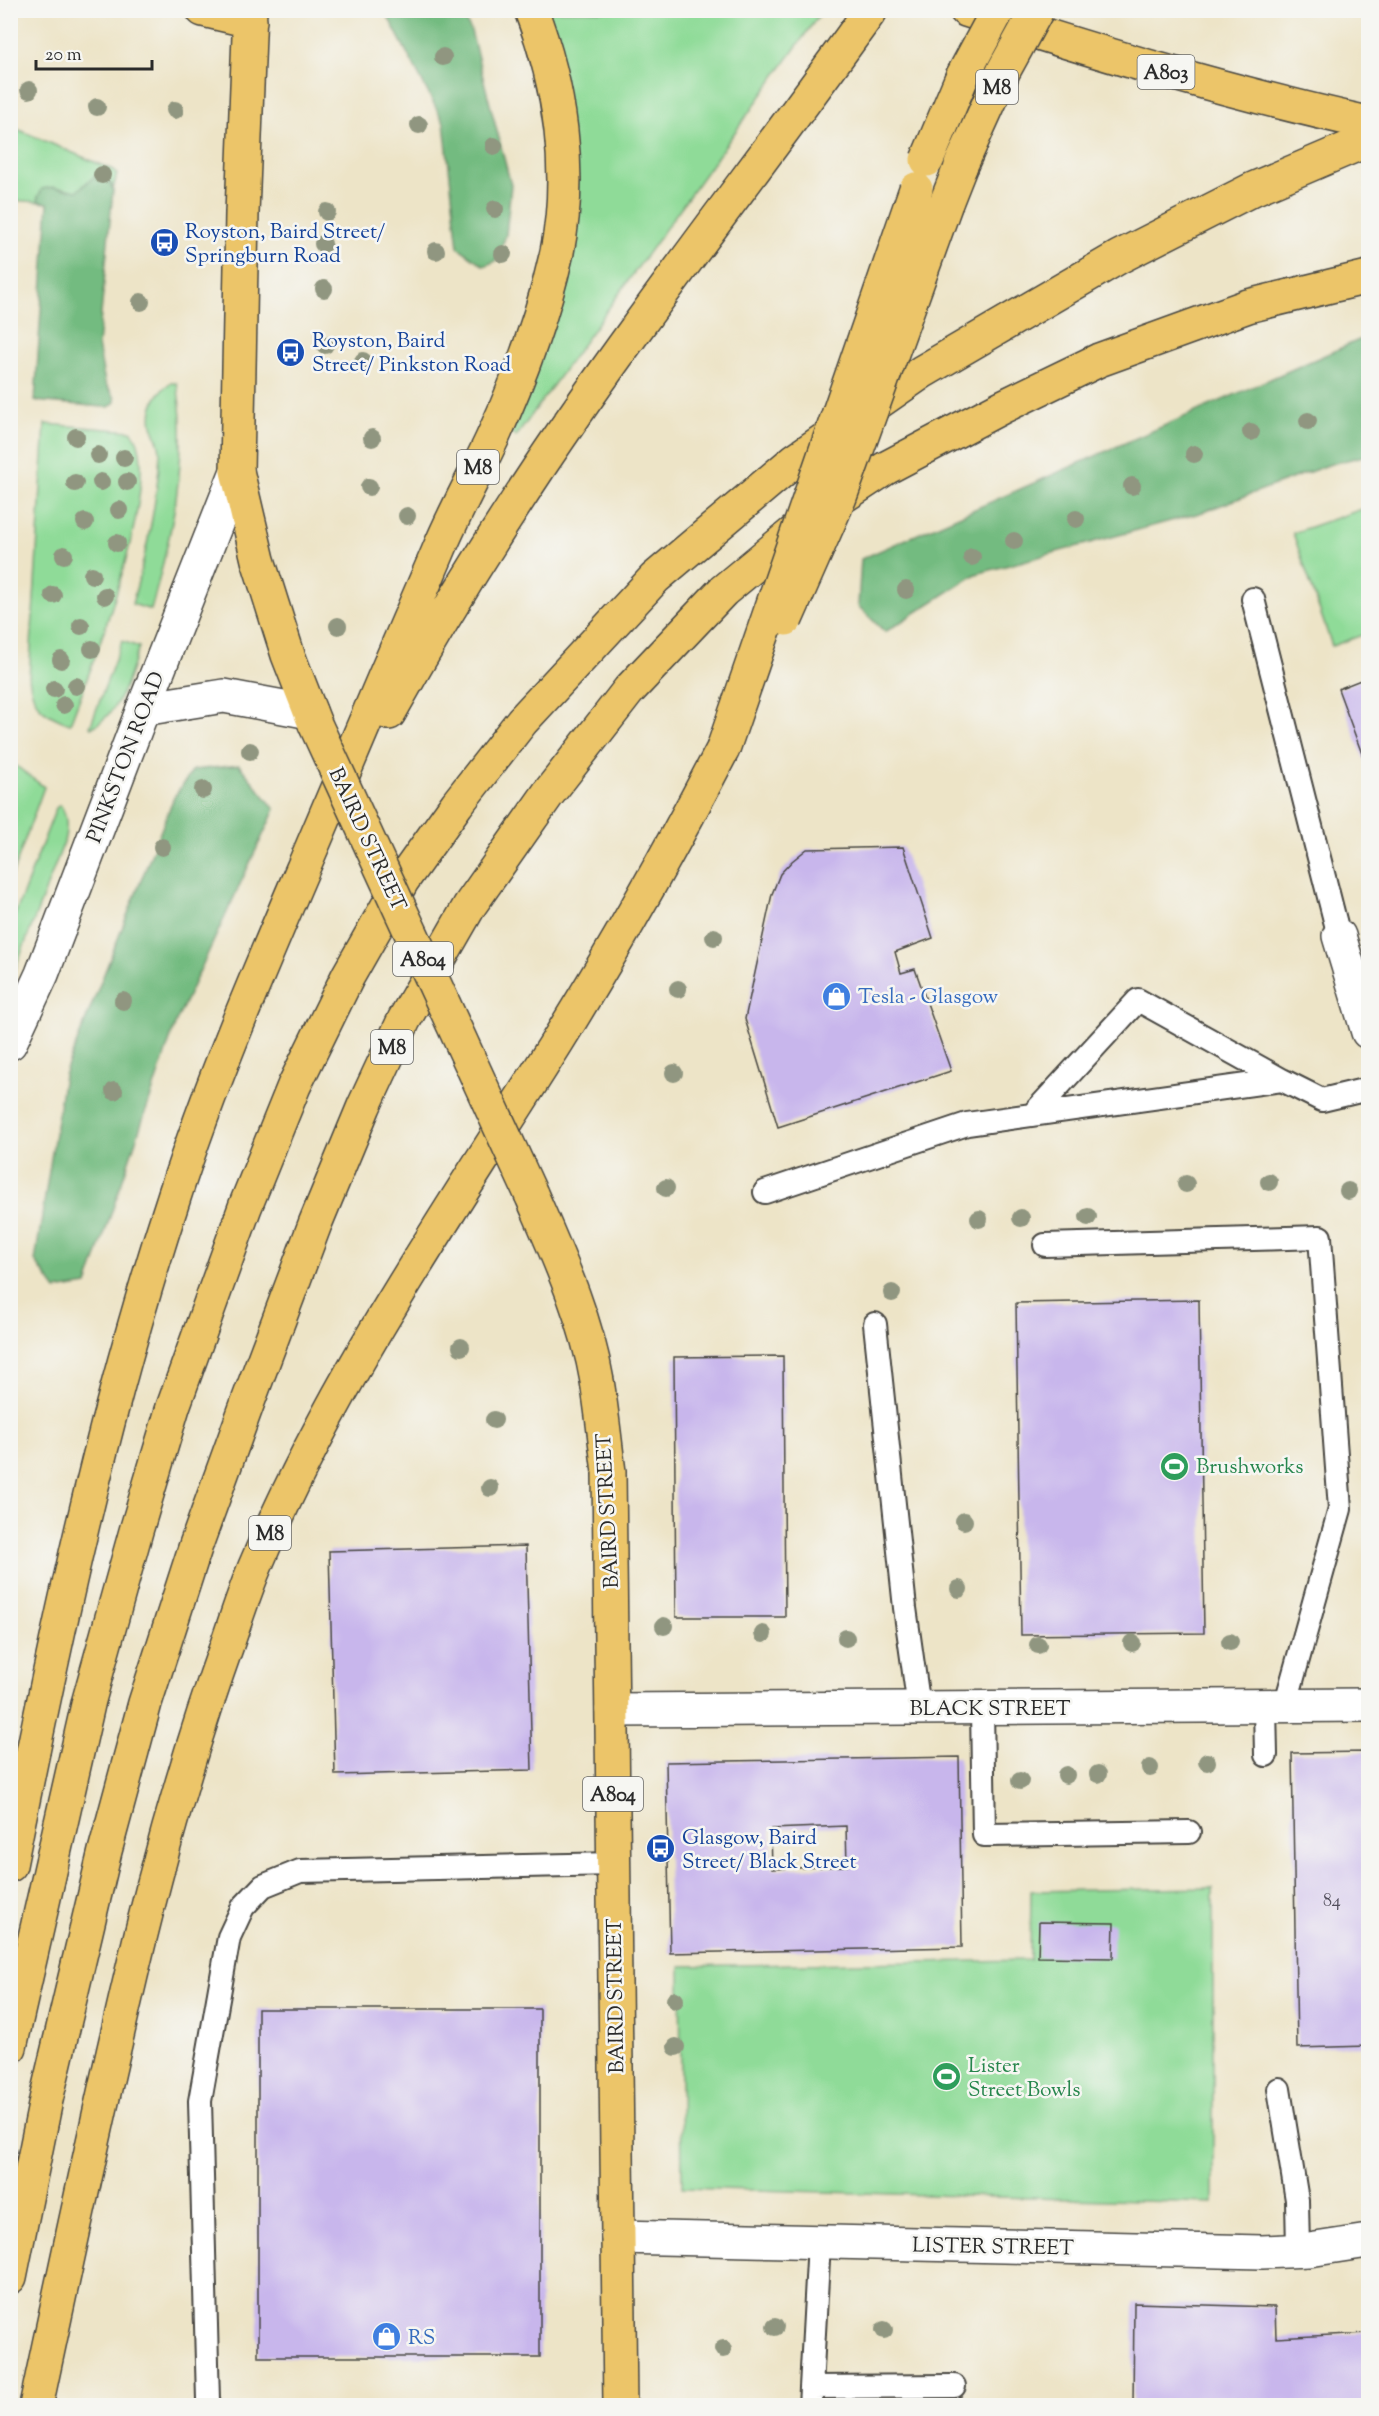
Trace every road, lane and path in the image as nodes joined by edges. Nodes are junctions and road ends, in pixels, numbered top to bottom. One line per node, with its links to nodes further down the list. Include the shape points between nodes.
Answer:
1 (203, 10): 7 (main road)
2 (531, 10): 16 (main road, M8, via 550,67 562,152 558,239 544,300 509,400 441,544)
3 (872, 10): 16 (main road, M8, via 539,468 418,661)
4 (966, 10): 8 (main road, A803, via 1113,58)
5 (998, 10): 15 (main road, M8, bridge, via 962,77 921,175)
6 (1037, 10): 15 (main road, M8, bridge, via 960,165 840,497)
7 (250, 16): 11 (main road, A804)
8 (1368, 123)
9 (1368, 140): 35 (main road, via 1252,189 1119,258 922,372 795,460 655,578 581,655 522,721 402,881 348,976 294,1086 244,1208 173,1407 89,1700)
10 (1368, 277): 41 (main road, M8, via 1248,306 1100,360 885,468 816,514 723,591 629,690 548,794 471,905 404,1020 364,1106 257,1377 196,1545 145,1703 105,1851 46,2100)
11 (237, 471): 13 (street, PINKSTON ROAD); 14 (main road, BAIRD STREET / A804, via 258,560)
12 (1253, 599): 17 (lane)
13 (143, 709): 14 (street, via 224,696); 19 (street, PINKSTON ROAD, via 42,974)
14 (312, 718): 30 (main road, BAIRD STREET / A804, bridge, via 531,1194 580,1318 597,1379 609,1472)
15 (723, 749): 44 (main road, M8, via 669,853 594,982 360,1359 299,1471 256,1564 176,1799 143,1922)
16 (288, 903): 34 (main road, M8, via 174,1195 134,1326 47,1683)
17 (1339, 936): 18 (street)
18 (1368, 1032)
19 (10, 1043)
20 (1282, 1080): 21 (lane, via 1322,1100); 22 (lane); 22 (lane, via 1138,1000)
21 (1368, 1089)
22 (1032, 1115): 23 (lane, via 967,1124)
23 (765, 1192)
24 (1045, 1245): 27 (lane, via 1320,1238 1340,1509)
25 (875, 1324): 28 (lane)
26 (1368, 1705): 27 (street, BLACK STREET)
27 (1275, 1706): 29 (street, BLACK STREET); 31 (lane)
28 (919, 1708): 29 (street, BLACK STREET); 30 (street, BLACK STREET)
29 (982, 1708): 32 (lane, via 984,1834)
30 (612, 1710): 33 (main road, BAIRD STREET / A804)
31 (1266, 1755)
32 (1189, 1832)
33 (614, 1864): 37 (main road, BAIRD STREET / A804); 45 (lane, via 300,1871 263,1886 243,1907 229,1937 200,2101)
34 (10, 1865)
35 (10, 2047)
36 (1279, 2089): 40 (lane, via 1297,2200)
37 (618, 2237): 39 (street, LISTER STREET); 46 (main road, BAIRD STREET / A804)
38 (1368, 2241): 40 (street, LISTER STREET)
39 (819, 2242): 40 (street, LISTER STREET); 43 (lane)
40 (1298, 2250)
41 (10, 2277)
42 (954, 2386): 43 (lane)
43 (811, 2396)
44 (36, 2406)
45 (210, 2406)
46 (620, 2406)

